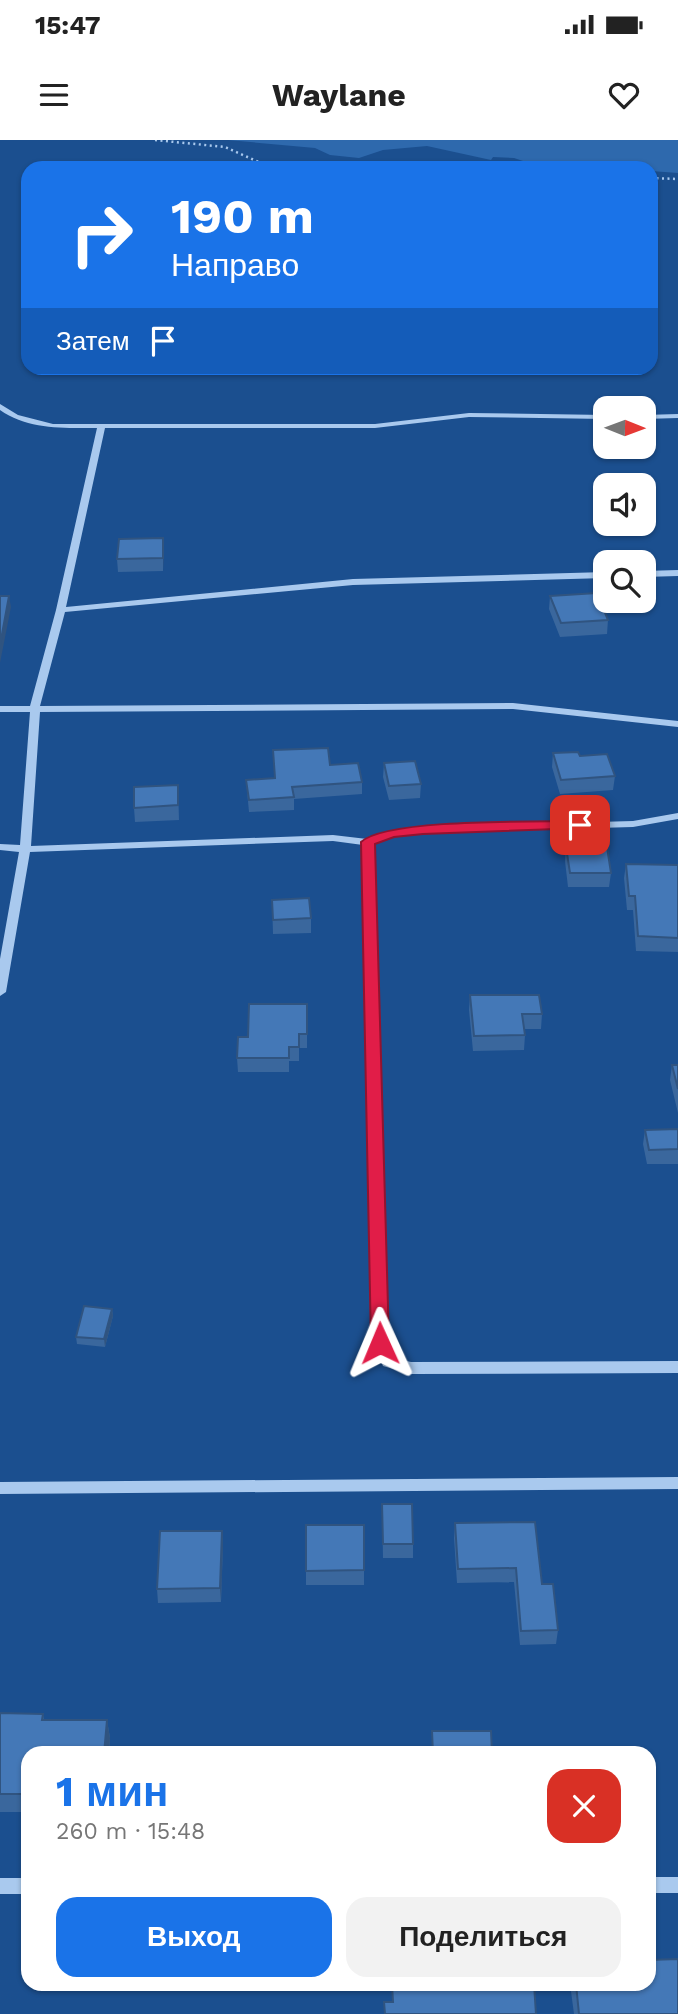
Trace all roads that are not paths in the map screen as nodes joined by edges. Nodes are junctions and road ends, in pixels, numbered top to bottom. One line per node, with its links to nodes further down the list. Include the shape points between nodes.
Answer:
1 (0, 406): 5 (street, via 32,423)
2 (678, 416): 4 (street)
3 (593, 417): 5 (street, via 469,415 375,426)
4 (656, 417)
5 (101, 427): 10 (street)
6 (658, 573): 7 (street); 9 (street)
7 (678, 573)
8 (593, 575): 10 (street, via 353,582)
9 (678, 582)
10 (61, 610): 11 (street)
11 (35, 707): 12 (street); 13 (street, via 513,706); 17 (street)
12 (0, 709)
13 (678, 724)
14 (678, 816): 15 (street, via 633,824 423,830)
15 (368, 842): 17 (street, via 333,838); 19 (street, via 380,1343 388,1362 411,1368)
16 (0, 847): 17 (street)
17 (25, 849): 18 (street)
18 (0, 992)
19 (678, 1367)
20 (678, 1483): 21 (street)
21 (0, 1488)
22 (656, 1885): 23 (street)
23 (678, 1885)
24 (0, 1886): 25 (street)
25 (21, 1886)

